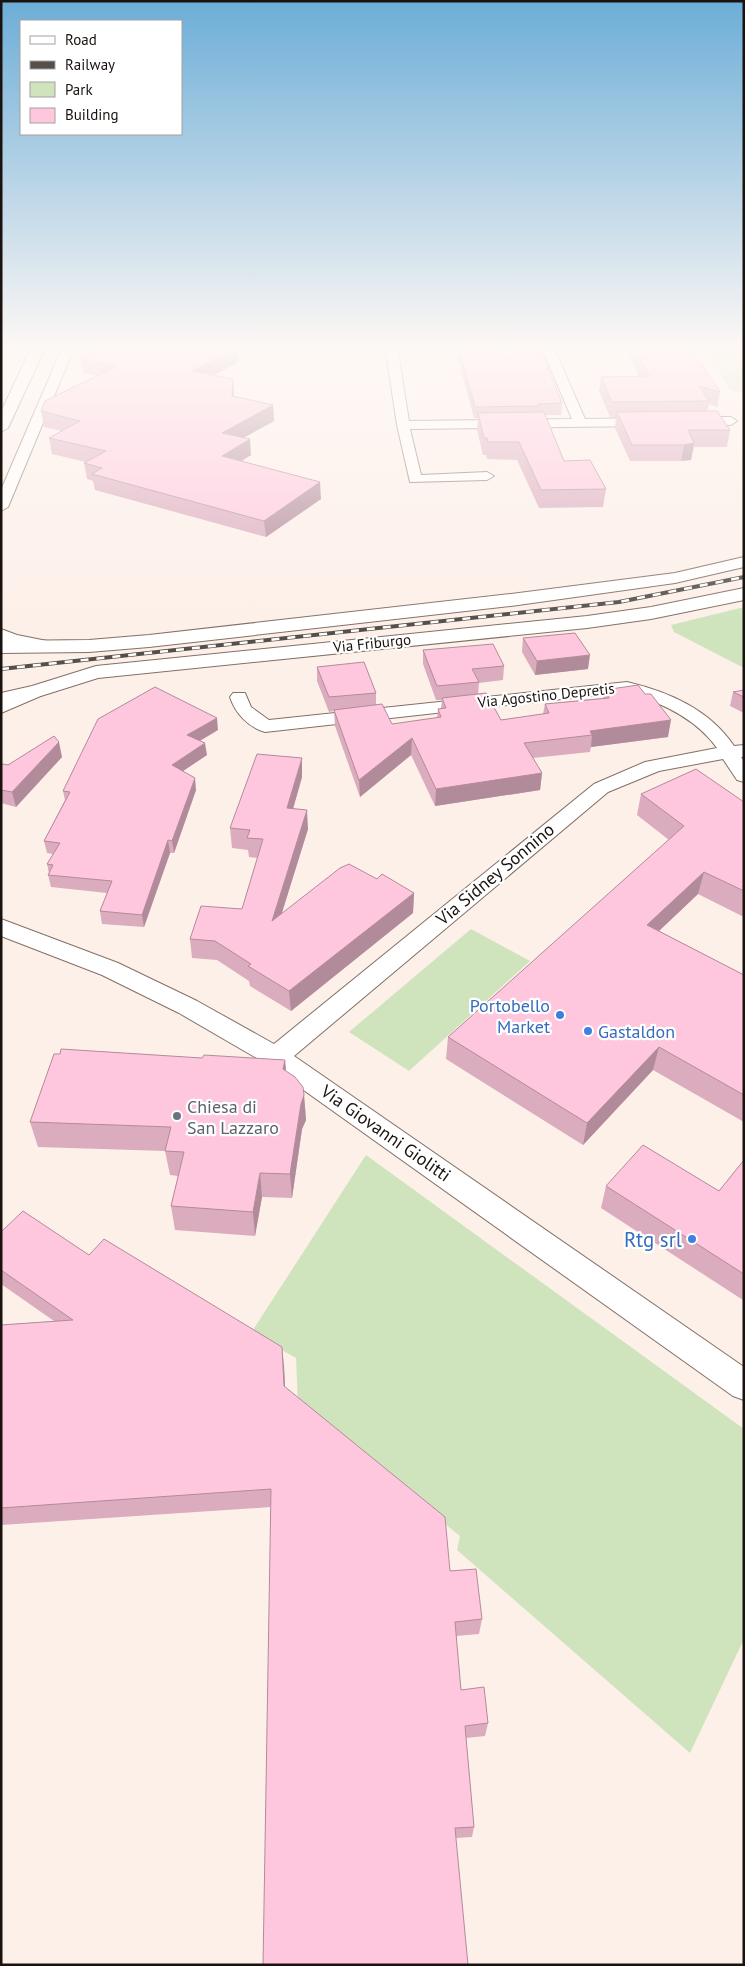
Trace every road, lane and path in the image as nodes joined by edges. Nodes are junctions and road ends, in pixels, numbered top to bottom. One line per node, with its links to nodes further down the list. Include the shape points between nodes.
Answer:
1 (27, 438): 4 (street)
2 (406, 438): 3 (street, via 415,479)
3 (487, 476)
4 (7, 480): 5 (street)
5 (1, 507)
6 (744, 562): 10 (street, Via Friburgo, via 675,578 511,600 149,641)
7 (744, 594): 11 (street, Via Friburgo, via 587,622 96,672)
8 (1, 634): 10 (street)
9 (1, 647): 10 (street, Via Friburgo)
10 (51, 647)
11 (37, 691): 13 (street, Via Friburgo); 14 (street)
12 (239, 697): 15 (street, Via Agostino Depretis, via 243,709 265,726 627,687 656,694 698,718)
13 (1, 699)
14 (1, 708)
15 (736, 752): 16 (street, Via Agostino Depretis); 18 (street, Via Sidney Sonnino, via 685,759 621,776 602,788)
16 (744, 776)
17 (1, 926): 18 (street, Via Giovanni Giolitti, via 110,969 188,1007)
18 (276, 1057): 19 (street, Via Giovanni Giolitti)
19 (744, 1385)

